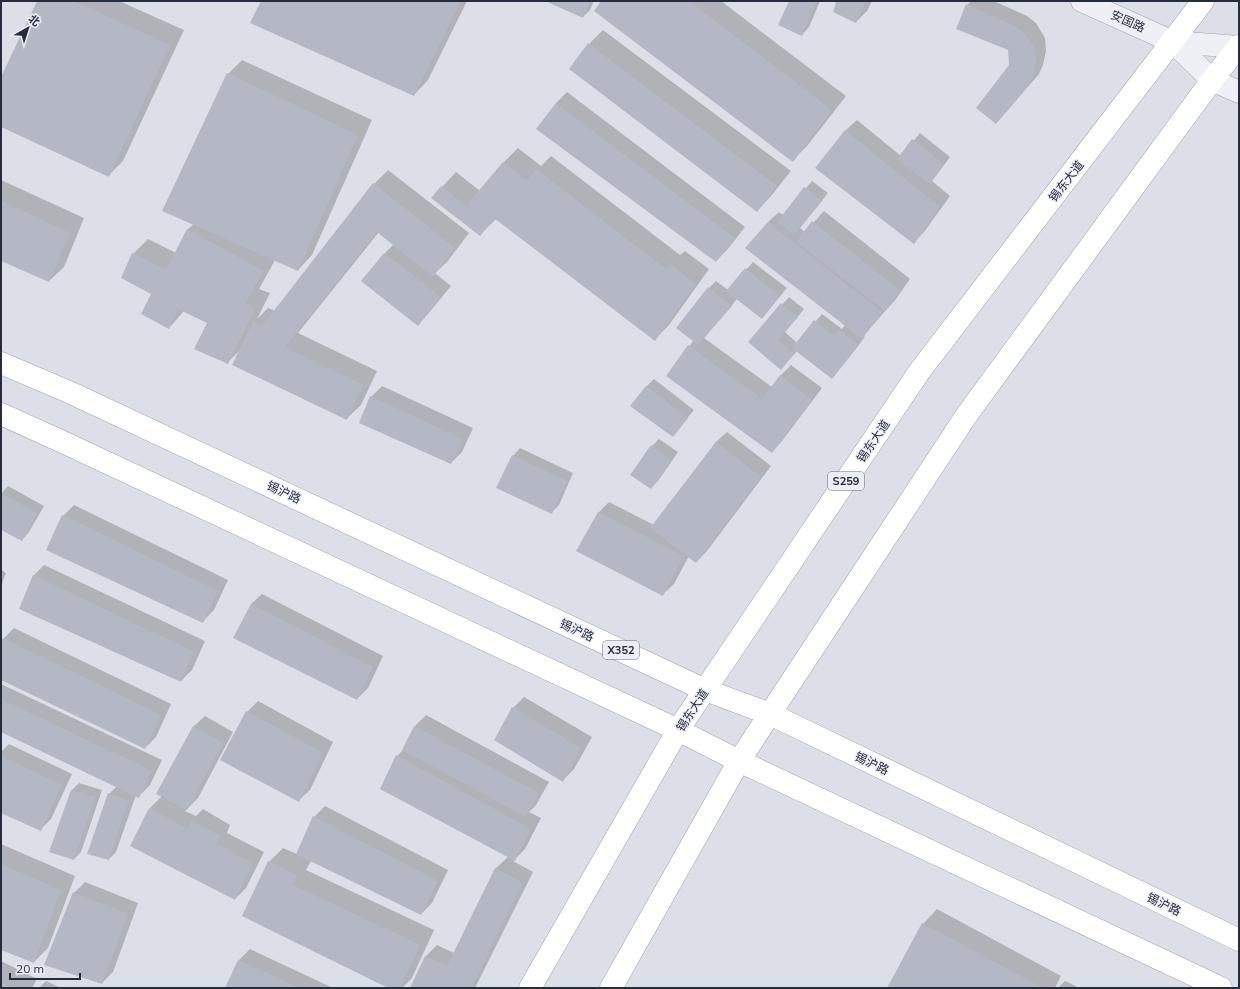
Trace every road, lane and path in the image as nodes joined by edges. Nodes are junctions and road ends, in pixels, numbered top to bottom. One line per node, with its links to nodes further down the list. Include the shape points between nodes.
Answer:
1 (1082, 1): 3 (street, 安国路)
2 (1203, 1): 3 (main road, 锡东大道 / S259)
3 (1173, 42): 4 (street, 安国路); 5 (street, 安国路); 9 (main road, 锡东大道 / S259, via 919,372)
4 (1239, 46): 5 (main road)
5 (1212, 80): 6 (street, 安国路); 10 (main road, via 966,416)
6 (1239, 92)
7 (1, 363): 9 (main road, 锡沪路 / X352, via 69,392)
8 (1, 414): 11 (main road)
9 (705, 690): 10 (main road, 锡沪路 / X352); 11 (main road, 锡东大道 / S259)
10 (770, 714): 12 (main road); 13 (main road, 锡沪路 / X352)
11 (678, 730): 12 (main road); 14 (main road, 锡东大道 / S259)
12 (739, 761): 15 (main road); 16 (main road)
13 (1239, 940)
14 (530, 988)
15 (611, 988)
16 (1221, 988)

